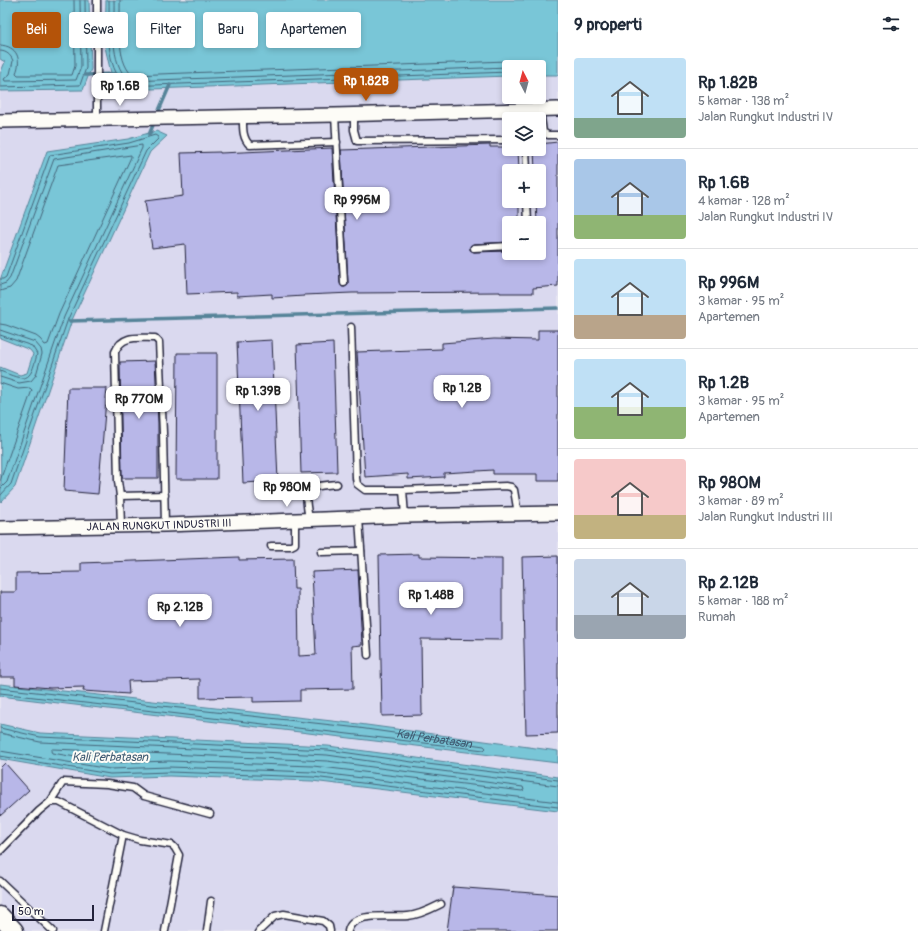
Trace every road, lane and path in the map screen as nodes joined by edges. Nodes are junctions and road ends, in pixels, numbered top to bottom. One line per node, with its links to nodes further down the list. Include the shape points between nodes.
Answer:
1 (97, 0): 7 (lane)
2 (558, 109): 3 (street)
3 (540, 110): 4 (street); 9 (lane, via 543,132)
4 (354, 115): 5 (street); 10 (lane, via 357,141)
5 (335, 116): 6 (street); 11 (lane)
6 (243, 117): 7 (street); 11 (lane, via 243,133 250,145)
7 (97, 120): 8 (street)
8 (0, 121)
9 (558, 135)
10 (502, 140)
11 (337, 142): 14 (lane)
12 (502, 246): 13 (lane)
13 (474, 248)
14 (344, 283)
15 (351, 327): 17 (lane, via 357,484 365,490)
16 (337, 484): 25 (lane, via 309,489)
17 (403, 490): 21 (lane, via 511,487 514,490); 22 (lane)
18 (165, 495): 19 (lane); 19 (lane, via 159,342 155,338 142,338 125,339 118,344 115,352); 26 (lane)
19 (120, 496): 27 (lane)
20 (558, 513): 21 (street, JALAN RUNGKUT INDUSTRI III)
21 (518, 514): 22 (street, JALAN RUNGKUT INDUSTRI III)
22 (405, 516): 23 (street, JALAN RUNGKUT INDUSTRI III)
23 (359, 518): 25 (street, JALAN RUNGKUT INDUSTRI III); 30 (lane)
24 (295, 520): 25 (street, JALAN RUNGKUT INDUSTRI III); 26 (street, JALAN RUNGKUT INDUSTRI III); 29 (lane, via 295,544)
25 (309, 520)
26 (165, 525): 27 (street, JALAN RUNGKUT INDUSTRI III)
27 (121, 526): 28 (street, JALAN RUNGKUT INDUSTRI III)
28 (0, 528)
29 (270, 546)
30 (361, 551): 31 (lane); 32 (lane)
31 (321, 552)
32 (368, 655)
33 (50, 802): 34 (lane, via 63,782 88,783 133,788 144,796); 35 (lane, via 58,802); 36 (lane)
34 (210, 814)
35 (123, 835): 41 (lane); 42 (lane, via 172,845 175,848 178,855)
36 (0, 851)
37 (0, 881): 40 (lane)
38 (211, 901): 43 (lane)
39 (441, 904): 46 (lane, via 407,917 368,917 356,920)
40 (53, 931)
41 (104, 931)
42 (165, 931)
43 (207, 931)
44 (259, 931): 45 (lane, via 275,916 284,914 323,921 329,926)
45 (330, 931)
46 (348, 931)

